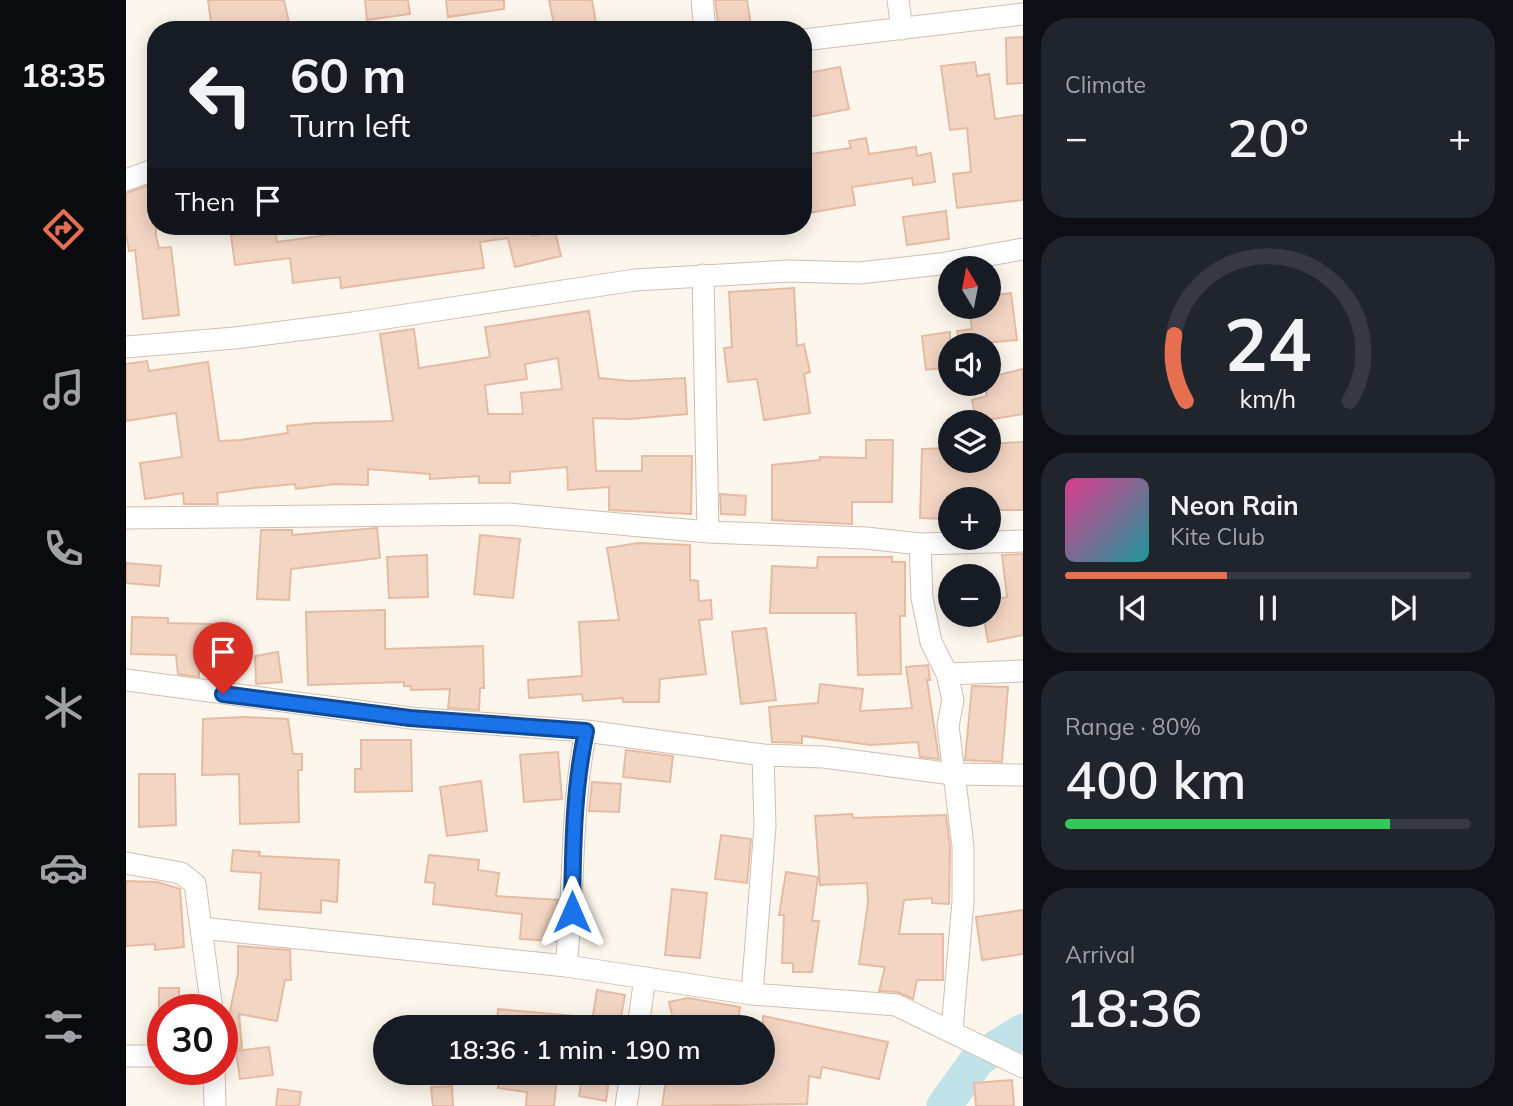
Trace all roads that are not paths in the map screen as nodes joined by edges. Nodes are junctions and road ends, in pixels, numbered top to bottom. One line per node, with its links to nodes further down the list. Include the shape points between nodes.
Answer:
1 (702, 0): 4 (street)
2 (898, 0): 5 (street)
3 (1023, 14): 5 (street)
4 (704, 21)
5 (902, 30): 6 (street)
6 (812, 39)
7 (147, 172): 8 (street)
8 (126, 180)
9 (1023, 249): 10 (street, via 859,273)
10 (703, 275): 11 (street, via 520,295 327,327); 13 (street)
11 (126, 346)
12 (126, 519): 13 (street, via 508,514)
13 (708, 532): 15 (street)
14 (1023, 541): 15 (street)
15 (920, 544): 17 (street, via 922,597 931,642)
16 (1023, 671): 17 (street)
17 (947, 674): 21 (street, via 953,699 948,726)
18 (126, 680): 19 (street, via 410,718)
19 (586, 731): 20 (street); 25 (street, via 576,779)
20 (763, 755): 21 (street, via 824,757); 28 (street, via 765,826)
21 (952, 774): 22 (street); 30 (street, via 963,846 963,901)
22 (1023, 775)
23 (126, 863): 24 (street, via 181,873 195,884)
24 (201, 928): 25 (street); 27 (street)
25 (566, 966): 26 (street)
26 (645, 978): 28 (street); 29 (street)
27 (210, 994)
28 (752, 994): 30 (street, via 896,1005)
29 (640, 1015)
30 (952, 1030): 33 (street)
31 (126, 1056): 32 (street)
32 (147, 1056)
33 (1023, 1067)
34 (214, 1085): 36 (street)
35 (629, 1085): 37 (street)
36 (215, 1106)
37 (626, 1106)

